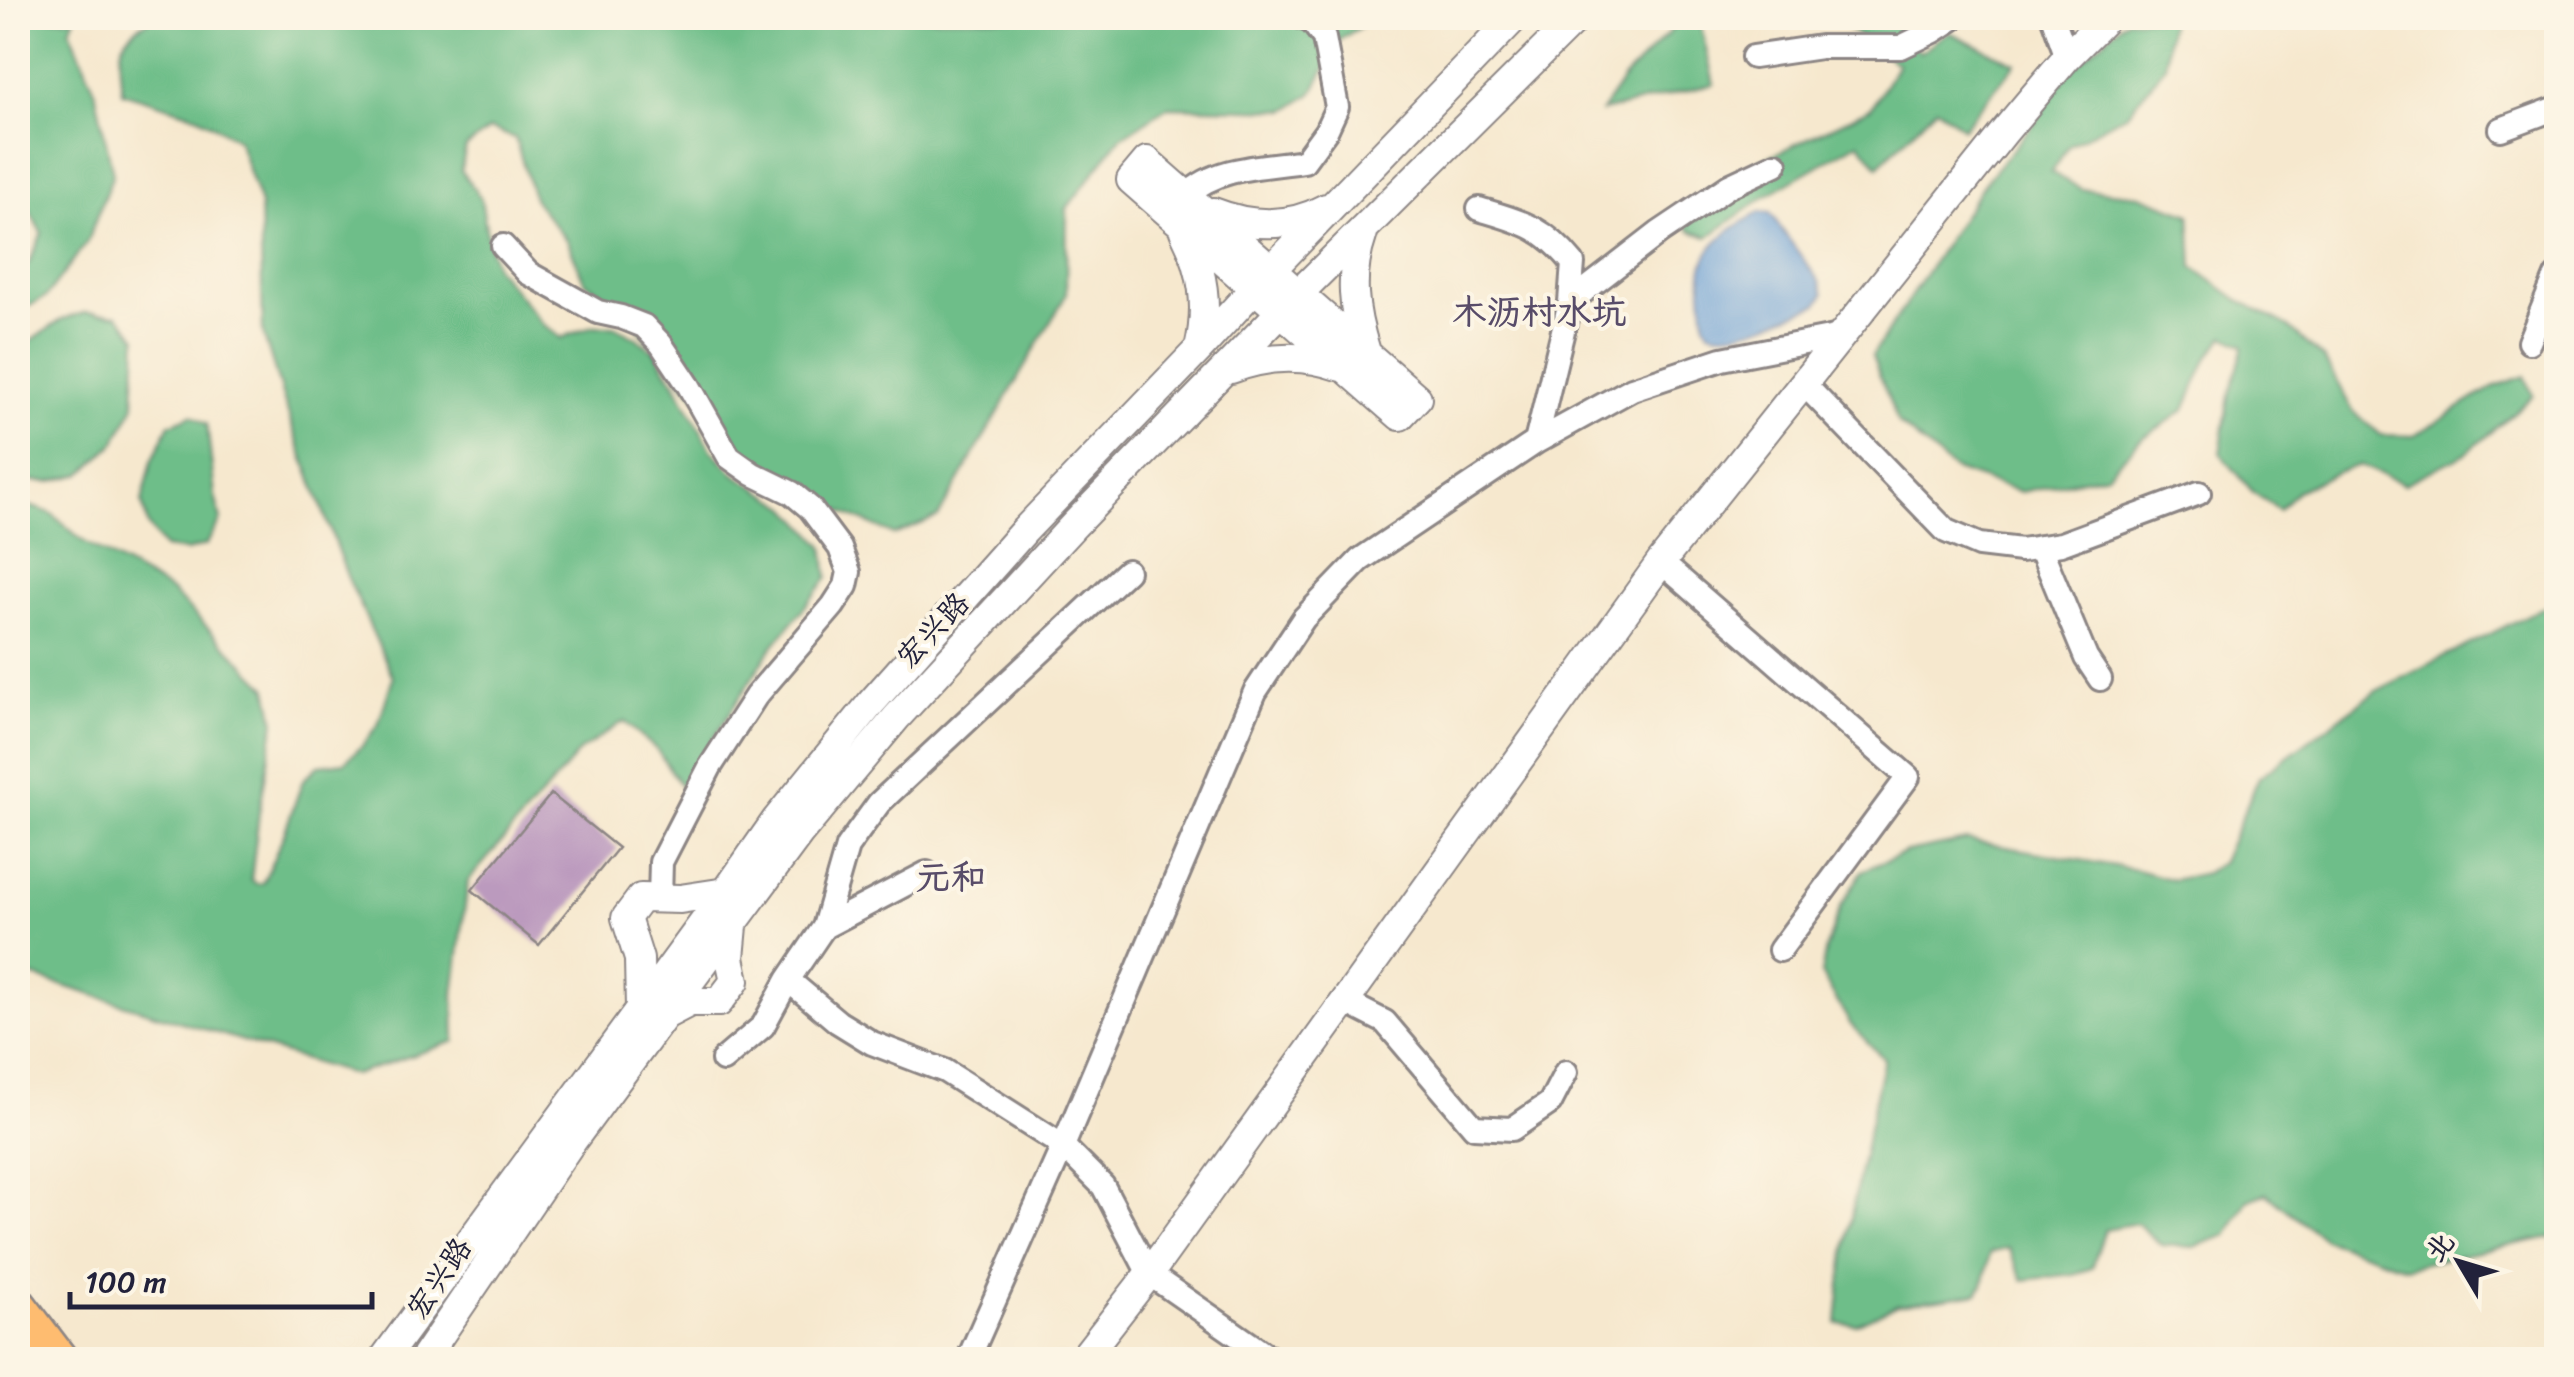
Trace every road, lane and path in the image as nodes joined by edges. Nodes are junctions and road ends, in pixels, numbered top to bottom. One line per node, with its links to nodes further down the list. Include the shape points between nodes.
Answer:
1 (1304, 18): 13 (street, via 1324,38 1337,107 1326,131 1304,160 1220,174 1200,182)
2 (1514, 18): 12 (street, 宏兴路)
3 (1576, 18): 15 (street, 宏兴路)
4 (1954, 18): 7 (street, via 1900,47 1820,47)
5 (2053, 18): 8 (street)
6 (2106, 18): 8 (street)
7 (1753, 57)
8 (2067, 58): 21 (street)
9 (2556, 108): 10 (street)
10 (2501, 129)
11 (1776, 164): 19 (street, via 1714,195)
12 (1336, 203): 13 (street, via 1300,219 1260,224); 18 (street, 宏兴路)
13 (1186, 205): 18 (street); 23 (street, via 1202,276)
14 (1479, 209): 19 (street, via 1530,224 1560,247 1573,263)
15 (1364, 231): 20 (street, 宏兴路); 24 (street, via 1354,264)
16 (504, 246): 35 (street, via 528,272 598,312 644,326 689,386 729,457 810,508 849,572 833,606 756,696 710,766 661,862)
17 (2556, 276): 22 (street)
18 (1264, 278): 20 (street); 23 (street, 宏兴路)
19 (1570, 302): 27 (street)
20 (1291, 303): 24 (street); 25 (street, 宏兴路)
21 (1840, 336): 26 (street); 27 (street, via 1722,359 1632,389)
22 (2529, 342)
23 (1199, 349): 34 (street, 宏兴路, via 872,702)
24 (1359, 362): 25 (street, via 1284,357)
25 (1225, 371): 40 (street, 宏兴路, via 896,718 734,922)
26 (1803, 384): 29 (street, via 1946,531 1979,545); 30 (street)
27 (1536, 442): 43 (street, via 1360,560 1304,618 1255,692)
28 (2200, 493): 29 (street)
29 (2040, 547): 32 (street)
30 (1661, 562): 37 (street, via 1908,777); 39 (street)
31 (1127, 571): 36 (street, via 879,803 847,847)
32 (2100, 680)
33 (927, 873): 36 (street)
34 (726, 892): 35 (street); 40 (street, 宏兴路)
35 (660, 899): 40 (street, via 641,898 626,918)
36 (824, 927): 38 (street)
37 (1780, 950)
38 (788, 980): 41 (street, via 763,1026); 43 (street, via 872,1043 945,1071)
39 (1346, 1002): 42 (street, via 1384,1022 1474,1126 1512,1129 1550,1103); 44 (street)
40 (651, 1014): 47 (street, 宏兴路); 48 (street, 宏兴路)
41 (723, 1060)
42 (1566, 1072)
43 (1063, 1146): 44 (street, via 1103,1186); 49 (street)
44 (1149, 1274): 50 (street); 51 (street)
45 (18, 1305): 46 (main road)
46 (60, 1360)
47 (384, 1360)
48 (423, 1360)
49 (968, 1360)
50 (1082, 1360)
51 (1274, 1360)

